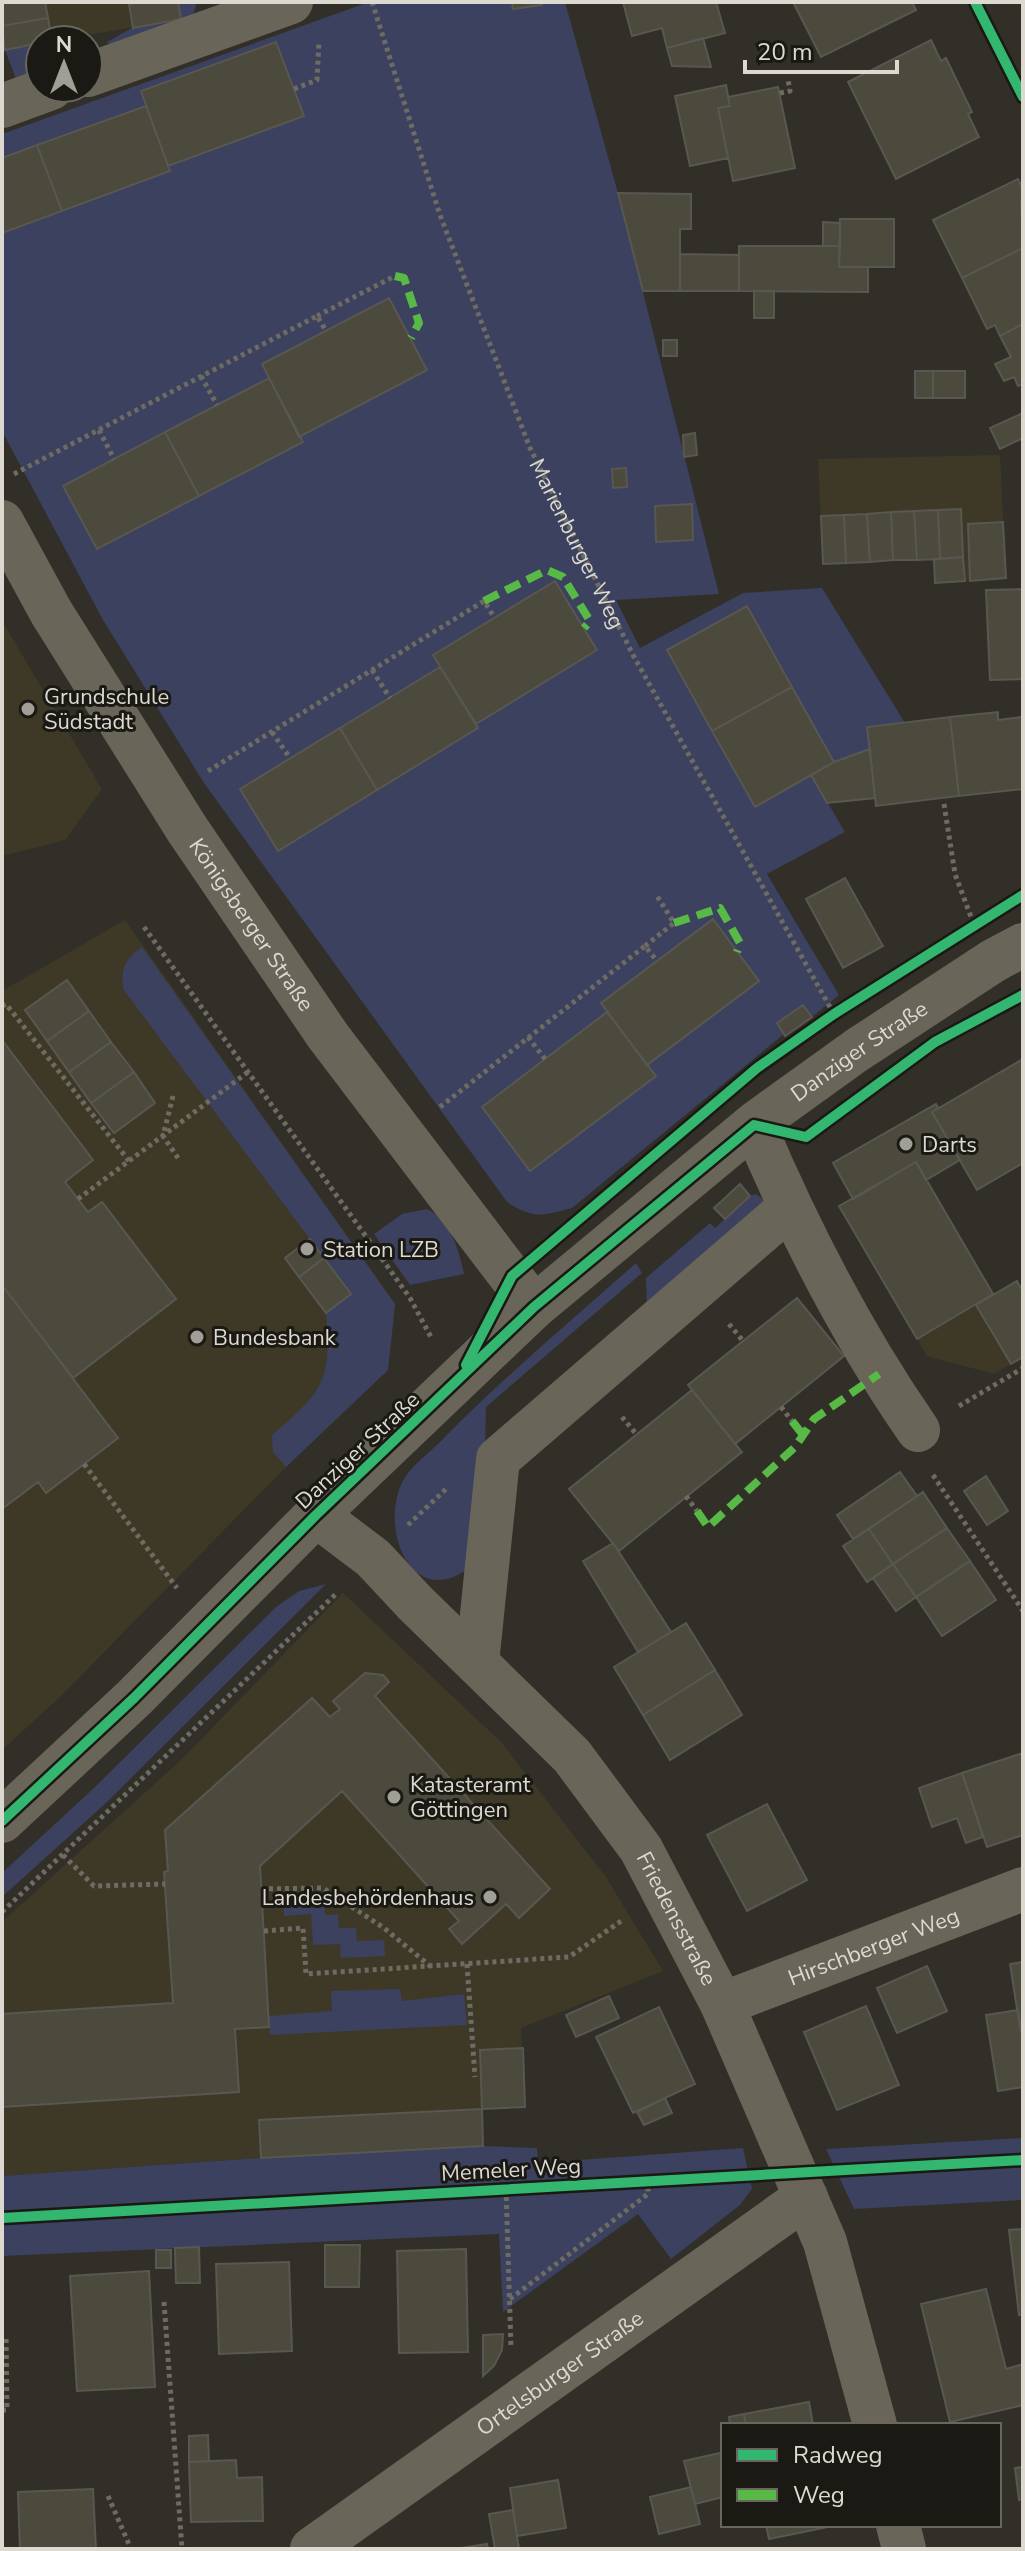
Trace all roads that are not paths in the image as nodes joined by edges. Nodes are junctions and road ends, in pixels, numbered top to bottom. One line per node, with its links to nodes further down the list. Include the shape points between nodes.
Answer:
1 (305, 15): 2 (street)
2 (104, 71)
3 (24, 98): 4 (street)
4 (2, 106)
5 (2, 522): 9 (street, Königsberger Straße, via 51,612 167,796 328,1036)
6 (1023, 945): 7 (street, Danziger Straße, via 857,1050)
7 (754, 1125): 8 (street); 9 (street, Danziger Straße)
8 (789, 1208): 10 (street, via 879,1374); 12 (street, via 498,1459)
9 (534, 1307): 11 (street, Danziger Straße)
10 (918, 1430)
11 (316, 1515): 12 (street, Friedensstraße, via 373,1558); 13 (street, Danziger Straße, via 206,1628)
12 (477, 1663): 15 (street, Friedensstraße, via 572,1756 641,1849)
13 (2, 1821)
14 (1023, 1889): 15 (street, Hirschberger Weg)
15 (722, 2004): 16 (street, Friedensstraße)
16 (806, 2197): 17 (street, Friedensstraße, via 825,2242); 19 (street, Ortelsburger Straße)
17 (874, 2423)
18 (898, 2527): 20 (street)
19 (312, 2549)
20 (904, 2549)

